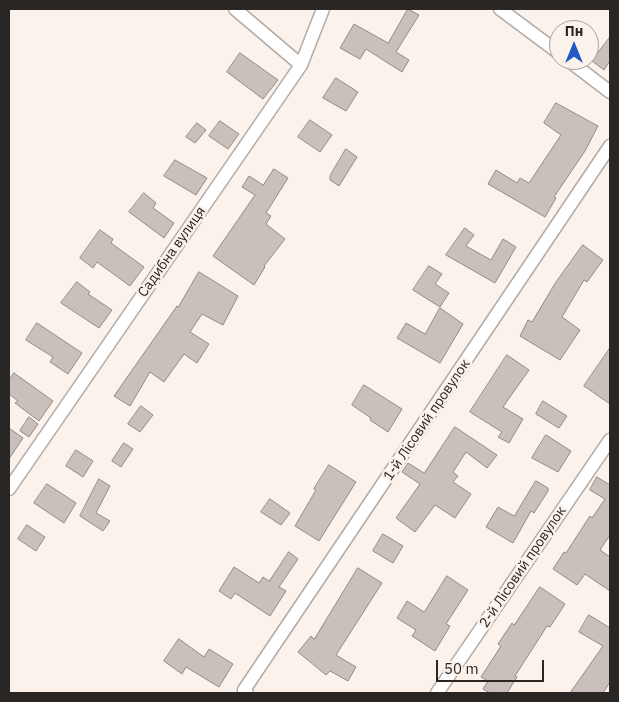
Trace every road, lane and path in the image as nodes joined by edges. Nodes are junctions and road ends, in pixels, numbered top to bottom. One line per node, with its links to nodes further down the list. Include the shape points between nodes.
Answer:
1 (235, 9): 5 (street)
2 (323, 9): 5 (street, Садибна вулиця)
3 (500, 9): 4 (street)
4 (549, 46)
5 (301, 65): 10 (street, Садибна вулиця)
6 (581, 70): 7 (street)
7 (610, 92)
8 (610, 146): 11 (street, 1-й Лісовий провулок, via 244,690)
9 (610, 440): 12 (street, 2-й Лісовий провулок)
10 (9, 489)
11 (247, 693)
12 (436, 693)

